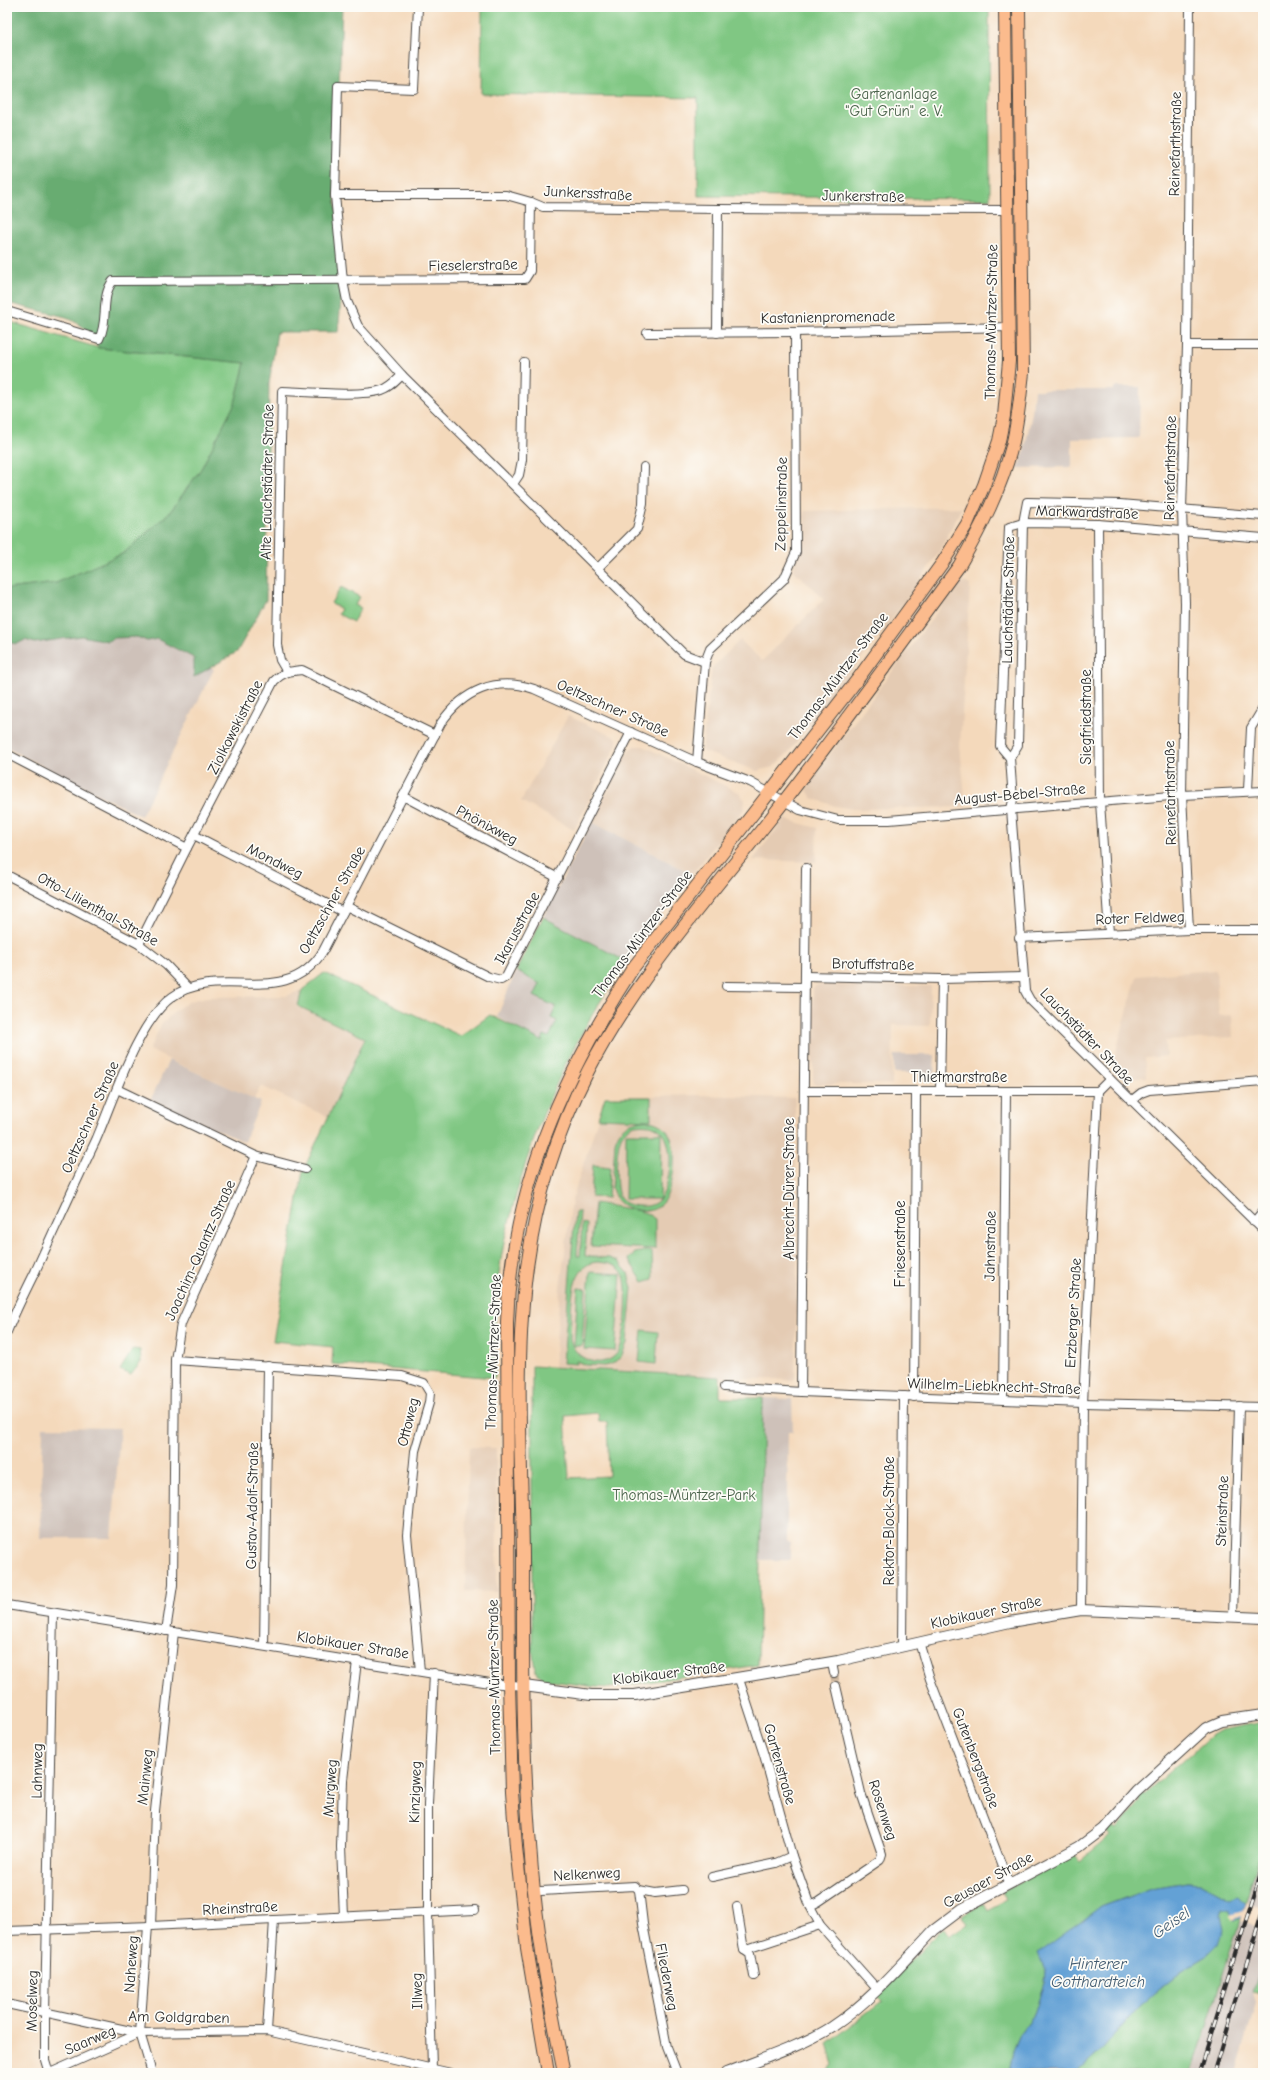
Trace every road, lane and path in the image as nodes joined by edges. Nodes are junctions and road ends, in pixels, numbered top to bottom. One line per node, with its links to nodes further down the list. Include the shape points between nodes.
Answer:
1 (418, 7): 5 (street, via 414,89 338,86)
2 (1005, 7): 8 (main road, Thomas-Müntzer-Straße)
3 (1020, 7): 41 (main road, Thomas-Müntzer-Straße, via 1023,373 1012,446 992,503 959,566)
4 (1190, 7): 15 (street, Reinefarthstraße)
5 (335, 195): 6 (street, Junkersstraße, via 506,195); 9 (street)
6 (531, 202): 7 (street, Junkersstraße, via 543,207); 9 (street, Fieselerstraße, via 530,271 525,279)
7 (718, 209): 8 (street, Junkerstraße); 14 (street)
8 (1008, 210): 11 (main road, Thomas-Müntzer-Straße)
9 (343, 281): 10 (street, via 113,281 107,289 104,330 99,339); 18 (street, via 347,301 358,326)
10 (7, 311)
11 (1010, 327): 12 (street, Kastanienpromenade); 38 (main road, Thomas-Müntzer-Straße, via 1007,389 999,440 984,485 967,524 897,625)
12 (796, 332): 14 (street, Kastanienpromenade); 28 (street, Zeppelinstraße, via 796,552 784,579 710,649)
13 (647, 333): 14 (street, Kastanienpromenade)
14 (717, 333)
15 (1187, 345): 16 (street); 21 (street, Reinefarthstraße)
16 (1263, 345)
17 (524, 362): 20 (street, via 522,460 519,475)
18 (402, 375): 20 (street); 29 (street, Alte Lauchstädter Straße, via 392,385 381,390 345,393 282,392 277,645 280,660)
19 (644, 467): 27 (street, via 643,504 637,529)
20 (513, 484): 27 (street)
21 (1182, 509): 22 (street, Markwardstraße); 23 (street, Markwardstraße, via 1120,504 1027,502); 25 (street, Reinefarthstraße)
22 (1263, 516)
23 (1024, 523): 24 (street, Markwardstraße); 34 (street, Lauchstädter Straße, via 1018,745); 34 (street, Lauchstädter Straße, via 1009,527 1000,746)
24 (1098, 524): 25 (street, Markwardstraße); 42 (street, Siegfriedstraße)
25 (1184, 531): 26 (street, Markwardstraße); 39 (street, Reinefarthstraße)
26 (1263, 538)
27 (598, 568): 28 (street, via 684,654)
28 (705, 662): 35 (street, Zeppelinstraße)
29 (287, 672): 32 (street, via 302,670); 44 (street, Ziolkowskistraße, via 274,680)
30 (1263, 708): 36 (street, via 1251,728)
31 (631, 732): 32 (street, Oeltzschner Straße, via 534,689 508,683 492,686 465,697 447,714); 35 (street, Oeltzschner Straße); 48 (street, Ikarusstraße)
32 (435, 735): 40 (street, Oeltzschner Straße)
33 (7, 754): 45 (street)
34 (1010, 758): 43 (street, Lauchstädter Straße, via 1013,800)
35 (697, 762): 38 (street, Oeltzschner Straße, via 734,775)
36 (1248, 790): 37 (street, August-Bebel-Straße); 39 (street, August-Bebel-Straße)
37 (1263, 791)
38 (770, 793): 41 (street, Oeltzschner Straße); 101 (main road, Thomas-Müntzer-Straße, via 633,968 602,1016 551,1118 527,1193 517,1234 508,1295 506,1389)
39 (1182, 795): 42 (street, August-Bebel-Straße); 50 (street, Reinefarthstraße)
40 (403, 796): 48 (street, Phönixweg); 49 (street, Oeltzschner Straße)
41 (784, 802): 43 (street, August-Bebel-Straße, via 811,815 844,821 889,820); 102 (main road, Thomas-Müntzer-Straße, via 645,976 588,1071 564,1124 541,1197 526,1270 522,1323)
42 (1100, 802): 43 (street, August-Bebel-Straße); 52 (street, Siegfriedstraße)
43 (1011, 809): 53 (street, Lauchstädter Straße)
44 (194, 835): 45 (street, Ziolkowskistraße); 49 (street, Mondweg)
45 (187, 848): 54 (street, Ziolkowskistraße)
46 (806, 868): 55 (street, Albrecht-Dürer-Straße)
47 (7, 875): 54 (street, Otto-Lilienthal-Straße)
48 (558, 878): 49 (street, Ikarusstraße, via 511,972 501,980)
49 (345, 909): 60 (street, Oeltzschner Straße, via 319,957 306,972 274,984)
50 (1189, 930): 51 (street, Roter Feldweg); 52 (street, Roter Feldweg)
51 (1263, 930)
52 (1109, 933): 53 (street, Roter Feldweg)
53 (1019, 938): 56 (street, Lauchstädter Straße)
54 (139, 944): 60 (street, Otto-Lilienthal-Straße, via 166,965)
55 (804, 976): 57 (street, Brotuffstraße); 59 (street, Albrecht-Dürer-Straße)
56 (1022, 977): 57 (street, Brotuffstraße); 61 (street, Lauchstädter Straße, via 1030,1000)
57 (942, 979): 66 (street)
58 (726, 986): 59 (street)
59 (804, 987): 64 (street, Albrecht-Dürer-Straße)
60 (188, 988): 63 (street, Oeltzschner Straße, via 172,997 152,1016)
61 (1110, 1079): 68 (street); 69 (street, Lauchstädter Straße)
62 (1263, 1081): 69 (street, via 1149,1090 1141,1092)
63 (117, 1089): 70 (street); 75 (street, Oeltzschner Straße)
64 (804, 1091): 65 (street, Thietmarstraße); 79 (street, Albrecht-Dürer-Straße)
65 (916, 1091): 66 (street, Thietmarstraße); 81 (street, Friesenstraße)
66 (940, 1091): 67 (street, Thietmarstraße)
67 (1006, 1091): 68 (street, Thietmarstraße); 82 (street, Jahnstraße)
68 (1098, 1091): 83 (street, Erzberger Straße)
69 (1131, 1101): 73 (street, Lauchstädter Straße)
70 (256, 1156): 71 (street); 76 (street, Joachim-Quantz-Straße, via 181,1324)
71 (305, 1170)
72 (1263, 1211): 73 (street)
73 (1254, 1222): 74 (street, Lauchstädter Straße)
74 (1263, 1230)
75 (7, 1332)
76 (175, 1360): 77 (street, Ottoweg); 91 (street, Joachim-Quantz-Straße, via 173,1585)
77 (268, 1366): 93 (street, Gustav-Adolf-Straße); 97 (street, Ottoweg, via 402,1376 424,1383 430,1393 427,1413 415,1451 407,1535)
78 (724, 1387): 79 (street, Wilhelm-Liebknecht-Straße)
79 (801, 1392): 80 (street, Wilhelm-Liebknecht-Straße)
80 (904, 1396): 81 (street, Wilhelm-Liebknecht-Straße); 94 (street, Rektor-Block-Straße)
81 (914, 1397): 82 (street, Wilhelm-Liebknecht-Straße)
82 (1003, 1400): 83 (street, Wilhelm-Liebknecht-Straße)
83 (1083, 1403): 84 (street, Wilhelm-Liebknecht-Straße); 87 (street, Erzberger Straße)
84 (1239, 1406): 85 (street, Wilhelm-Liebknecht-Straße); 89 (street, Steinstraße)
85 (1263, 1407)
86 (7, 1605): 88 (street, Klobikauer Straße)
87 (1081, 1610): 89 (street, Klobikauer Straße); 92 (street, Klobikauer Straße)
88 (54, 1612): 91 (street, Klobikauer Straße); 119 (street, Lahnweg)
89 (1232, 1616): 90 (street, Klobikauer Straße)
90 (1263, 1618)
91 (170, 1631): 93 (street, Klobikauer Straße); 118 (street, Mainweg, via 155,1811)
92 (918, 1642): 94 (street, Klobikauer Straße); 107 (street, Gutenbergstraße)
93 (264, 1646): 95 (street, Klobikauer Straße)
94 (902, 1646): 96 (street, Klobikauer Straße)
95 (357, 1661): 97 (street, Klobikauer Straße); 115 (street, Murgweg, via 343,1780 340,1847)
96 (832, 1663): 99 (street); 100 (street, Klobikauer Straße)
97 (420, 1671): 98 (street, Klobikauer Straße)
98 (434, 1673): 101 (street, Klobikauer Straße); 114 (street, Kinzigweg, via 428,1804)
99 (834, 1673)
100 (739, 1679): 102 (street, Klobikauer Straße, via 613,1696); 105 (street, Gartenstraße, via 764,1755)
101 (509, 1684): 102 (street, Klobikauer Straße); 132 (main road, Thomas-Müntzer-Straße, via 513,1800 520,1894 531,1982)
102 (524, 1686): 133 (main road, Thomas-Müntzer-Straße, via 529,1832 534,1891 547,1991)
103 (836, 1686): 111 (street, Rosenweg, via 861,1793 882,1854 880,1860)
104 (1263, 1714): 107 (street, Geusaer Straße, via 1222,1720 1206,1728 1136,1792 1092,1838)
105 (792, 1856): 106 (street, via 776,1863); 111 (street, Gartenstraße)
106 (712, 1877)
107 (1009, 1884): 123 (street, Geusaer Straße, via 946,1920)
108 (637, 1888): 109 (street, Nelkenweg, via 655,1893); 110 (street, Nelkenweg); 134 (street, Fliederweg, via 667,2047)
109 (682, 1890)
110 (541, 1891)
111 (810, 1906): 117 (street, Gartenstraße)
112 (737, 1907): 121 (street)
113 (475, 1910): 114 (street, Rheinstraße)
114 (428, 1912): 115 (street, Rheinstraße); 128 (street, Illweg)
115 (344, 1916): 116 (street, Rheinstraße)
116 (274, 1920): 118 (street, Rheinstraße); 126 (street)
117 (820, 1925): 121 (street); 123 (street, Gartenstraße)
118 (150, 1926): 119 (street, Rheinstraße); 127 (street, Naheweg)
119 (48, 1930): 120 (street, Rheinstraße); 125 (street, Moselweg)
120 (7, 1931)
121 (744, 1950): 122 (street, via 750,1954)
122 (754, 1976)
123 (877, 1989): 135 (street, Geusaer Straße, via 862,2004 831,2027 809,2039)
124 (7, 2004): 125 (street, Am Goldgraben)
125 (45, 2014): 127 (street, Am Goldgraben); 129 (street, Moselweg, via 45,2060)
126 (267, 2031): 127 (street, Am Goldgraben); 128 (street, Am Goldgraben)
127 (140, 2033): 129 (street, Saarweg); 130 (street, Naheweg)
128 (432, 2069): 131 (street, Am Goldgraben)
129 (49, 2073)
130 (152, 2073)
131 (451, 2073)
132 (548, 2073)
133 (564, 2073)
134 (677, 2073)
135 (726, 2073)

